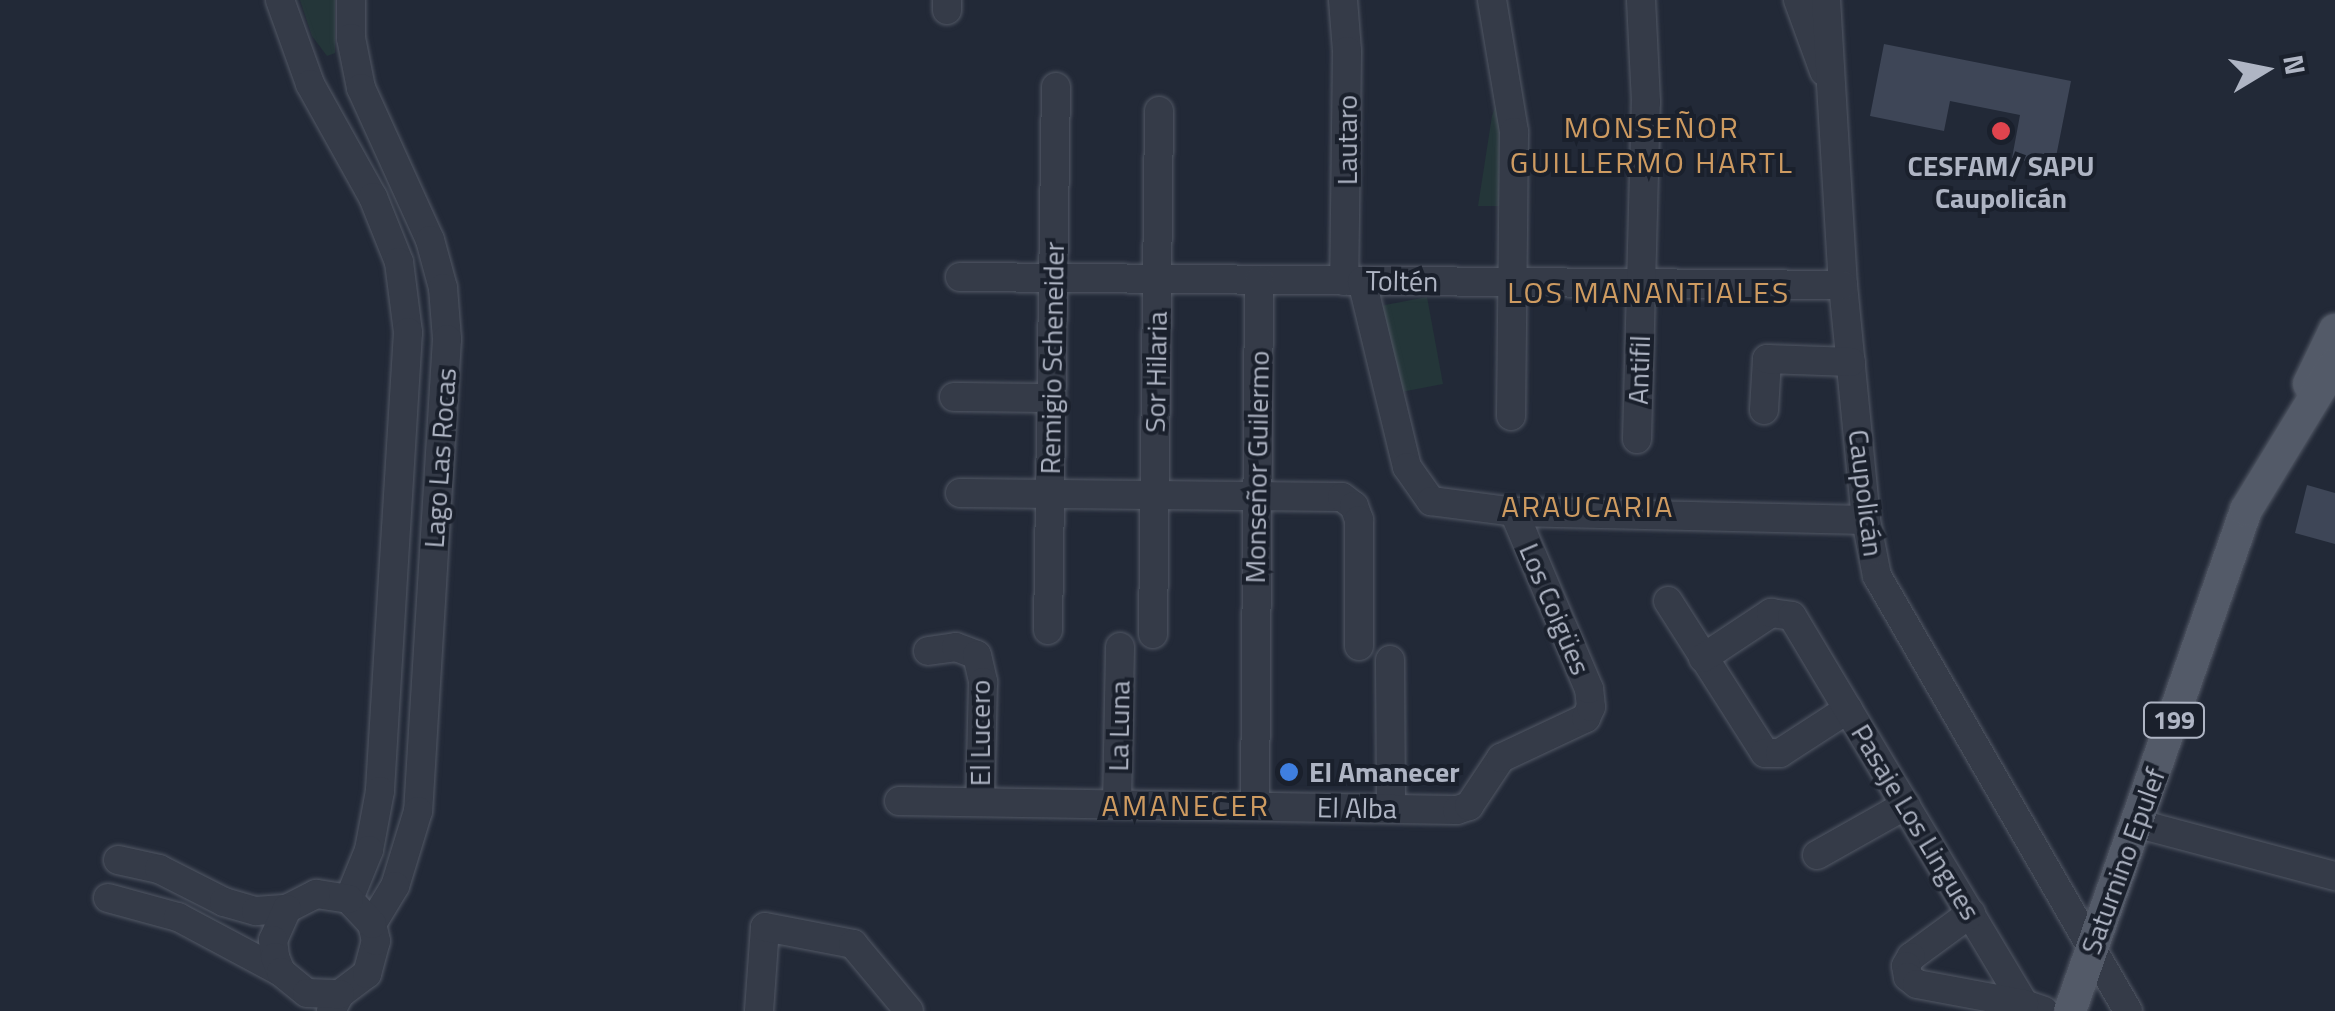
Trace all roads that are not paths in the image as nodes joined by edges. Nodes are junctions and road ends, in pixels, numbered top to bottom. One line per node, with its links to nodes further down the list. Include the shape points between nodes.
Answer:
1 (280, 0): 55 (street, Lago Las Rocas, via 310,84 392,246 408,332 380,791 369,850)
2 (350, 0): 58 (street, Lago Las Rocas, via 361,88 430,240 448,339 418,811 395,886)
3 (1343, 0): 15 (street, Lautaro)
4 (1492, 0): 16 (street, via 1514,132)
5 (1641, 0): 17 (street, Antifil)
6 (1798, 0): 9 (street, Caupolicán)
7 (1826, 0): 9 (street, Caupolicán)
8 (1056, 87): 12 (street, Remigio Scheneider)
9 (1835, 100): 18 (street, Caupolicán)
10 (1159, 111): 13 (street, Sor Hilaria)
11 (960, 277): 12 (street, Toltén)
12 (1054, 278): 13 (street, Toltén); 23 (street, Remigio Scheneider)
13 (1157, 279): 14 (street, Toltén); 30 (street, Sor Hilaria)
14 (1259, 280): 15 (street, Toltén); 31 (street, Monseñor Guilermo)
15 (1353, 281): 16 (street, Toltén); 32 (street, Lautaro, via 1407,467 1431,501)
16 (1513, 282): 17 (street, Toltén); 25 (street)
17 (1641, 284): 18 (street, Toltén); 27 (street, Antifil)
18 (1844, 286): 20 (street, Caupolicán)
19 (2335, 330): 26 (main road, Saturnino Epulef / 199, via 2319,355)
20 (1851, 362): 24 (street, via 1766,359); 33 (street, Caupolicán)
21 (2335, 364): 26 (main road, Saturnino Epulef / 199)
22 (954, 396): 23 (street)
23 (1052, 398): 29 (street, Remigio Scheneider)
24 (1764, 410)
25 (1511, 416)
26 (2291, 435): 50 (main road, Saturnino Epulef / 199, via 2246,510)
27 (1637, 440)
28 (960, 493): 29 (street)
29 (1050, 494): 30 (street); 35 (street, Remigio Scheneider)
30 (1155, 494): 31 (street); 36 (street, Sor Hilaria)
31 (1256, 496): 37 (street, via 1342,497 1354,506); 48 (street, Monseñor Guilermo)
32 (1514, 512): 33 (street); 42 (street, Los Coigües, via 1590,689)
33 (1866, 520): 59 (street, Caupolicán, via 1884,594)
34 (1668, 601): 40 (street)
35 (1048, 630)
36 (1154, 634)
37 (1359, 646)
38 (1120, 647): 46 (street, La Luna)
39 (928, 652): 45 (street, El Lucero, via 956,646 978,655)
40 (1703, 658): 43 (street, via 1764,753 1780,752); 43 (street, Pasaje Los Lingues, via 1770,613 1786,612)
41 (1390, 660): 49 (street)
42 (1591, 708): 49 (street, El Alba, via 1586,718 1501,758 1470,806)
43 (1848, 709): 47 (street, Pasaje Los Lingues)
44 (900, 801): 45 (street, El Alba)
45 (980, 802): 46 (street, El Alba)
46 (1117, 804): 48 (street, El Alba)
47 (1906, 805): 51 (street); 57 (street, Pasaje Los Lingues)
48 (1254, 806): 49 (street, El Alba)
49 (1391, 809)
50 (2138, 824): 53 (street); 59 (main road, Saturnino Epulef / 199)
51 (1817, 855)
52 (118, 860): 56 (street, via 158,869 224,902)
53 (2335, 876)
54 (108, 898): 60 (street, via 178,917)
55 (349, 899): 56 (street, via 316,894); 58 (street)
56 (287, 910): 60 (street, via 273,940)
57 (1971, 913): 62 (street, Pasaje Los Lingues); 62 (street, via 1911,957 1908,977)
58 (372, 924): 61 (street, via 374,958 356,986)
59 (2089, 950): 66 (main road, Saturnino Epulef / 199); 67 (street, Caupolicán)
60 (286, 978): 61 (street); 63 (street)
61 (335, 1002)
62 (2034, 1007)
63 (312, 1011)
64 (759, 1011): 65 (street, via 765,927 853,944)
65 (909, 1011)
66 (2070, 1011)
67 (2128, 1011)

